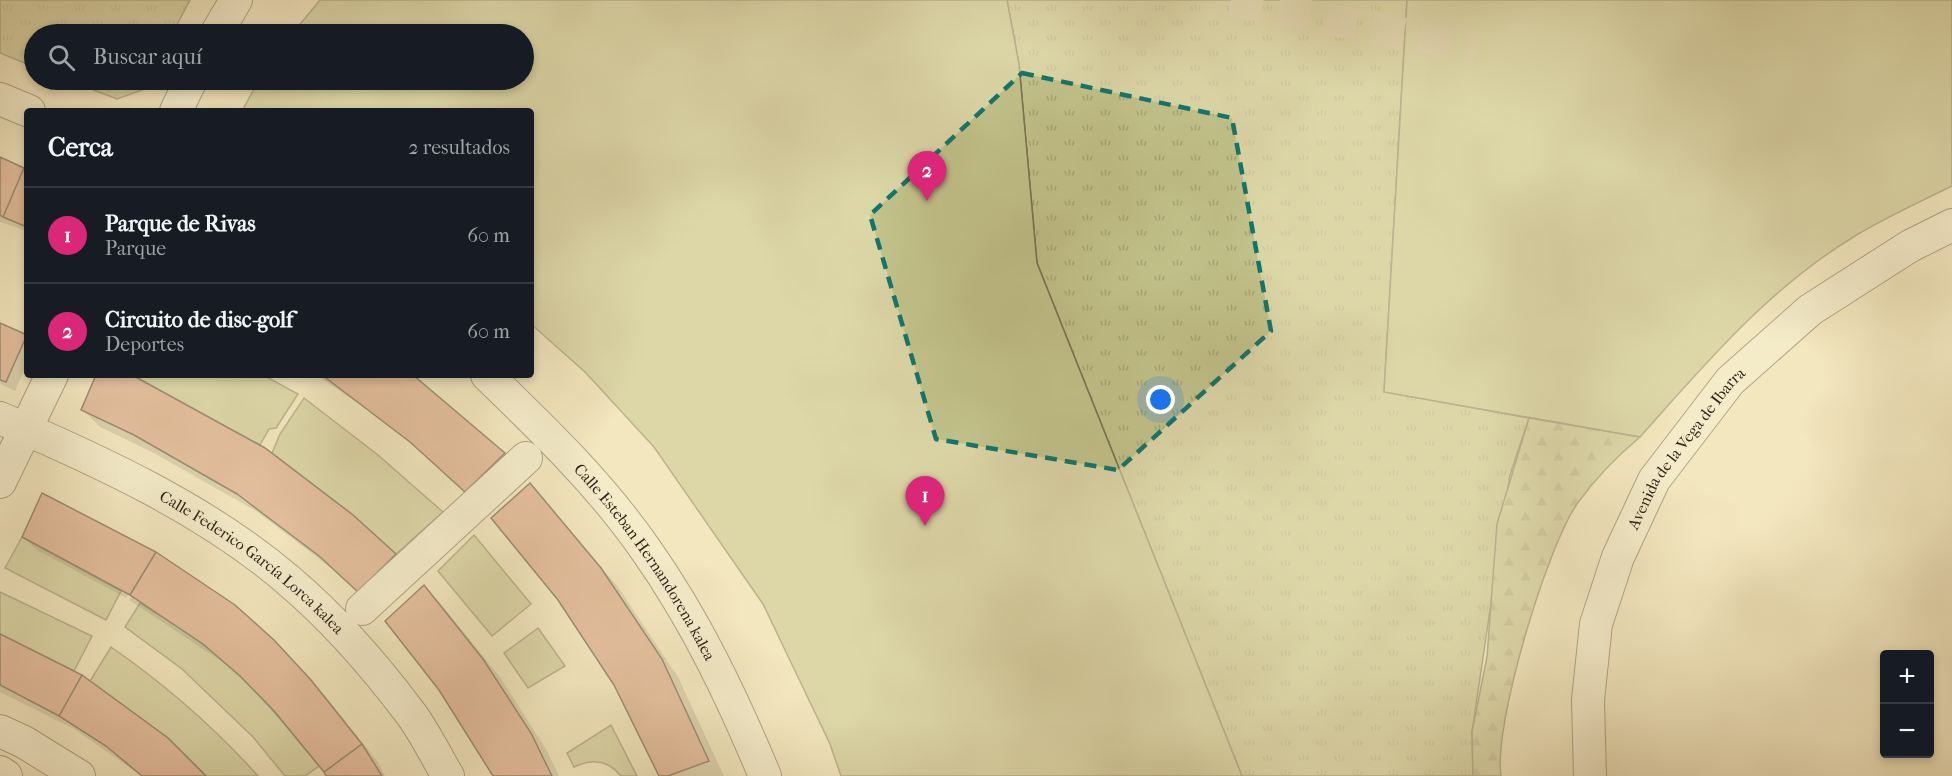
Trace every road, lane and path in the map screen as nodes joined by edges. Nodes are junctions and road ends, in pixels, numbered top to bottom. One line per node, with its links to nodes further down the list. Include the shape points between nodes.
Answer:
1 (236, 0): 2 (street)
2 (222, 24)
3 (186, 90): 5 (street)
4 (0, 99): 6 (street)
5 (177, 108)
6 (24, 109)
7 (1952, 225): 20 (street, Avenida de la Vega de Ibarra, via 1910,246 1810,310 1730,381 1654,480 1618,557 1596,624 1588,700)
8 (50, 378): 10 (street)
9 (490, 378): 19 (street, Calle Esteban Hernandorena kalea, via 590,479 646,550 693,623 729,690)
10 (13, 423): 12 (street); 18 (street, Calle Federico García Lorca kalea, via 183,507 251,550 289,580 340,629 411,715)
11 (526, 458): 13 (street)
12 (0, 482)
13 (362, 609)
14 (0, 731): 17 (street)
15 (0, 772): 16 (street)
16 (6, 776)
17 (79, 776)
18 (448, 776)
19 (765, 776)
20 (1590, 776)

